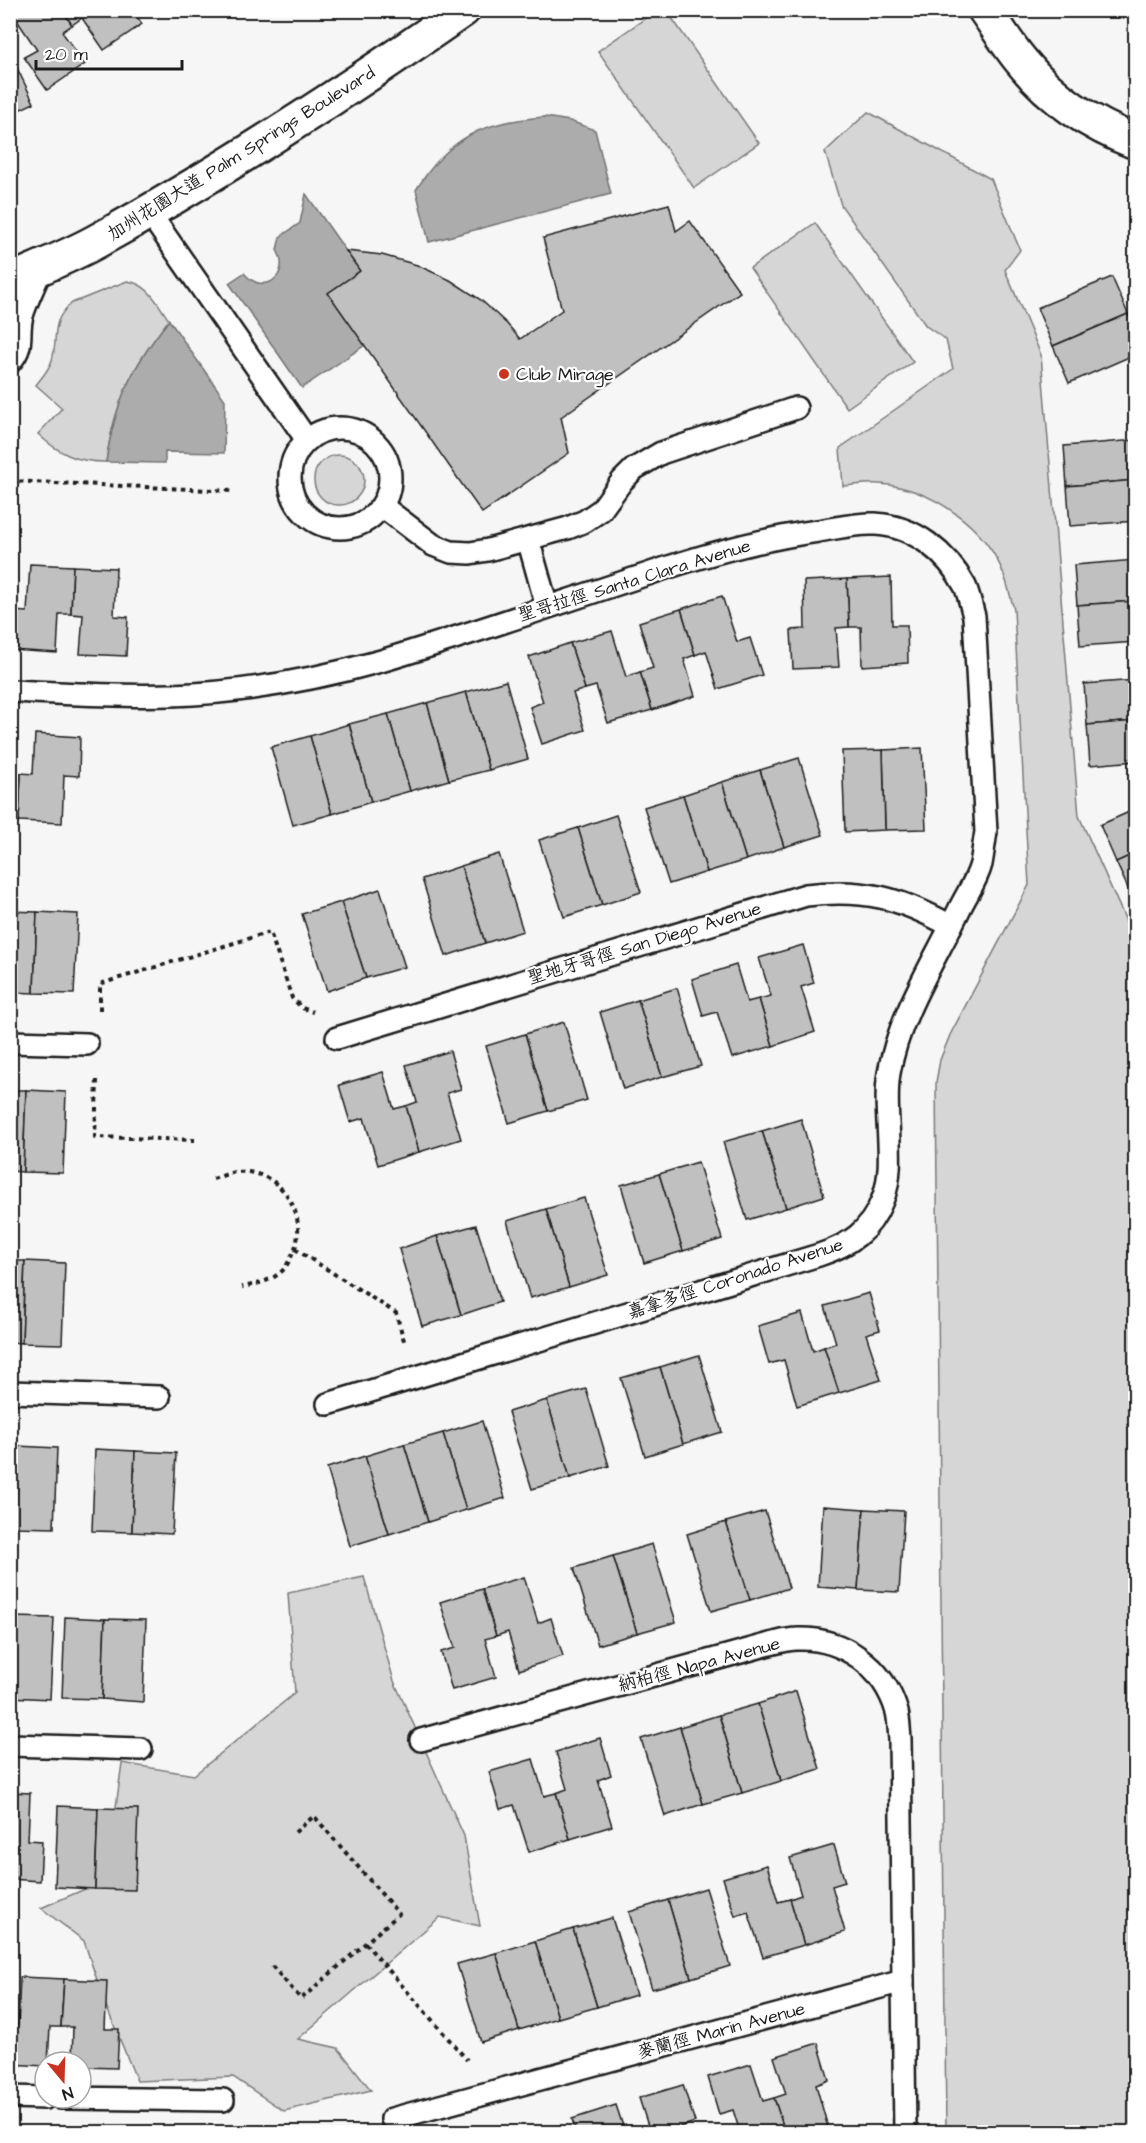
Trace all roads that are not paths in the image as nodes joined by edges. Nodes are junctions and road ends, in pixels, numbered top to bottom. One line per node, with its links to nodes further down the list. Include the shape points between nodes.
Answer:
1 (463, 10): 4 (street, 加州花園大道 Palm Springs Boulevard, via 382,67)
2 (985, 10): 3 (street, via 1023,64 1049,91 1079,114)
3 (1136, 142)
4 (148, 211): 5 (street, 加州花園大道 Palm Springs Boulevard, via 96,242); 10 (lane)
5 (42, 266): 6 (street, 加州花園大道 Palm Springs Boulevard); 7 (lane)
6 (10, 281)
7 (15, 335): 8 (lane, via 20,345)
8 (10, 362)
9 (796, 408): 12 (lane, via 661,453 634,469 601,510 585,521)
10 (307, 440): 11 (lane, via 322,430 340,428 358,431 374,440 385,454 390,471 389,490); 11 (lane, via 294,457 290,478 294,498 306,515 325,526 346,527 366,520)
11 (382, 506): 12 (lane, via 434,545 451,552 488,550)
12 (528, 539): 13 (lane)
13 (547, 607): 14 (lane, 聖哥拉徑 Santa Clara Avenue, via 380,661 242,690 149,695); 15 (lane, 聖哥拉徑 Santa Clara Avenue, via 708,554 782,536 876,524 905,531 931,544 951,564 966,589 974,616 984,787 986,832 980,866)
14 (10, 691)
15 (951, 926): 16 (lane, 聖地牙哥徑 San Diego Avenue, via 896,900 836,892 806,895); 21 (lane, 嘉拿多徑 Coronado Avenue, via 895,1047 888,1076 889,1178 873,1219 859,1236 841,1248 819,1255)
16 (337, 1038)
17 (10, 1042): 18 (lane)
18 (87, 1044)
19 (10, 1392): 20 (lane)
20 (159, 1397)
21 (328, 1404)
22 (421, 1740): 25 (lane, 納柏徑 Napa Avenue, via 770,1644 814,1640 849,1650 871,1666 887,1687 897,1713)
23 (10, 1745): 24 (lane)
24 (141, 1749)
25 (903, 1981): 30 (lane, 麥蘭徑 Marin Avenue); 31 (lane)
26 (10, 2097): 27 (lane)
27 (33, 2098)
28 (93, 2098): 29 (lane)
29 (223, 2100)
30 (392, 2119)
31 (905, 2133)

